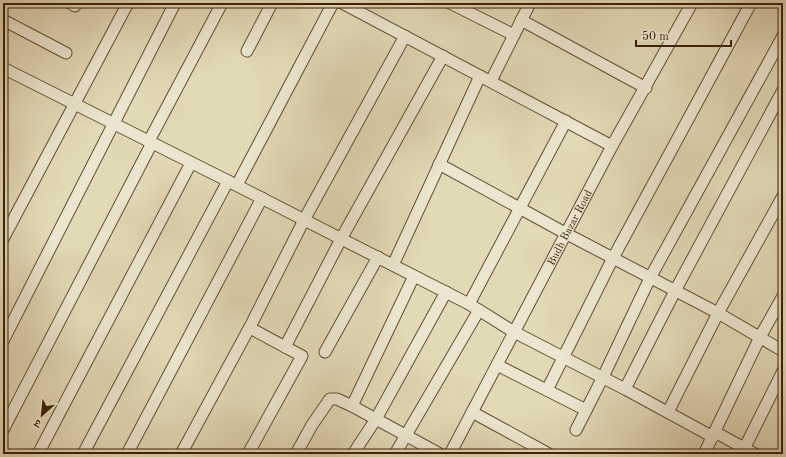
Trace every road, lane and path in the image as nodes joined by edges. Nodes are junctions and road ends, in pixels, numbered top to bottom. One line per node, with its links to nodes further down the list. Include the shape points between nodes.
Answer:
1 (128, 3): 24 (street)
2 (175, 3): 26 (street)
3 (222, 3): 27 (street)
4 (272, 3): 16 (street)
5 (333, 3): 31 (street)
6 (342, 3): 14 (street)
7 (450, 3): 13 (street)
8 (530, 3): 12 (street)
9 (692, 3): 22 (street, Budh Bazar Road)
10 (751, 3): 40 (street)
11 (3, 20): 17 (street)
12 (521, 20): 13 (street); 22 (street)
13 (514, 35): 21 (street)
14 (405, 36): 18 (street); 35 (street)
15 (783, 36): 43 (street)
16 (247, 51)
17 (66, 53)
18 (443, 56): 20 (street); 38 (street)
19 (3, 68): 24 (street)
20 (480, 76): 21 (street); 30 (street)
21 (491, 81): 25 (street)
22 (646, 88): 28 (street, Budh Bazar Road)
23 (783, 90): 44 (street)
24 (74, 104): 26 (street); 37 (street)
25 (566, 121): 28 (street); 34 (street)
26 (114, 124): 27 (street); 53 (street)
27 (150, 142): 29 (street); 68 (street)
28 (612, 146): 36 (street, Budh Bazar Road)
29 (192, 163): 31 (street); 74 (street)
30 (439, 164): 34 (street); 41 (street)
31 (232, 183): 33 (street); 75 (street)
32 (783, 196): 49 (street)
33 (262, 198): 35 (street); 76 (street)
34 (519, 208): 36 (street); 47 (street)
35 (304, 220): 38 (street); 50 (street)
36 (565, 233): 40 (street); 51 (street, Budh Bazar Road)
37 (3, 239)
38 (342, 239): 39 (street); 54 (street)
39 (378, 258): 41 (street); 56 (street)
40 (613, 258): 43 (street); 57 (street)
41 (393, 265): 42 (street)
42 (414, 276): 45 (street); 63 (street)
43 (650, 278): 44 (street); 60 (street)
44 (675, 291): 49 (street); 61 (street)
45 (446, 292): 47 (street); 67 (street)
46 (783, 296): 52 (street)
47 (469, 304): 48 (street)
48 (479, 310): 51 (street); 71 (street)
49 (718, 313): 52 (street); 66 (street)
50 (250, 328): 54 (street); 77 (street)
51 (514, 332): 57 (street); 58 (street, Budh Bazar Road)
52 (760, 338): 55 (street); 70 (street)
53 (3, 341)
54 (286, 347): 78 (street, via 302,356)
55 (783, 351)
56 (325, 352)
57 (564, 358): 60 (street); 62 (street)
58 (497, 365): 62 (street); 65 (street, Budh Bazar Road)
59 (783, 371): 72 (street)
60 (603, 377): 61 (street); 64 (street)
61 (626, 389): 66 (street)
62 (547, 390): 64 (street)
63 (352, 406): 67 (street); 79 (street, via 337,399 330,399)
64 (586, 410): 69 (street)
65 (472, 412): 73 (street); 83 (street, Budh Bazar Road)
66 (668, 412): 70 (street)
67 (376, 419): 71 (street); 80 (street)
68 (3, 430)
69 (576, 430)
70 (714, 434): 72 (street); 84 (street)
71 (406, 436): 81 (street); 82 (street)
72 (744, 449): 85 (street)
73 (544, 453)
74 (38, 454)
75 (83, 454)
76 (127, 454)
77 (181, 454)
78 (248, 454)
79 (296, 454)
80 (353, 454)
81 (395, 454)
82 (440, 454)
83 (450, 454)
84 (704, 454)
85 (755, 454)

